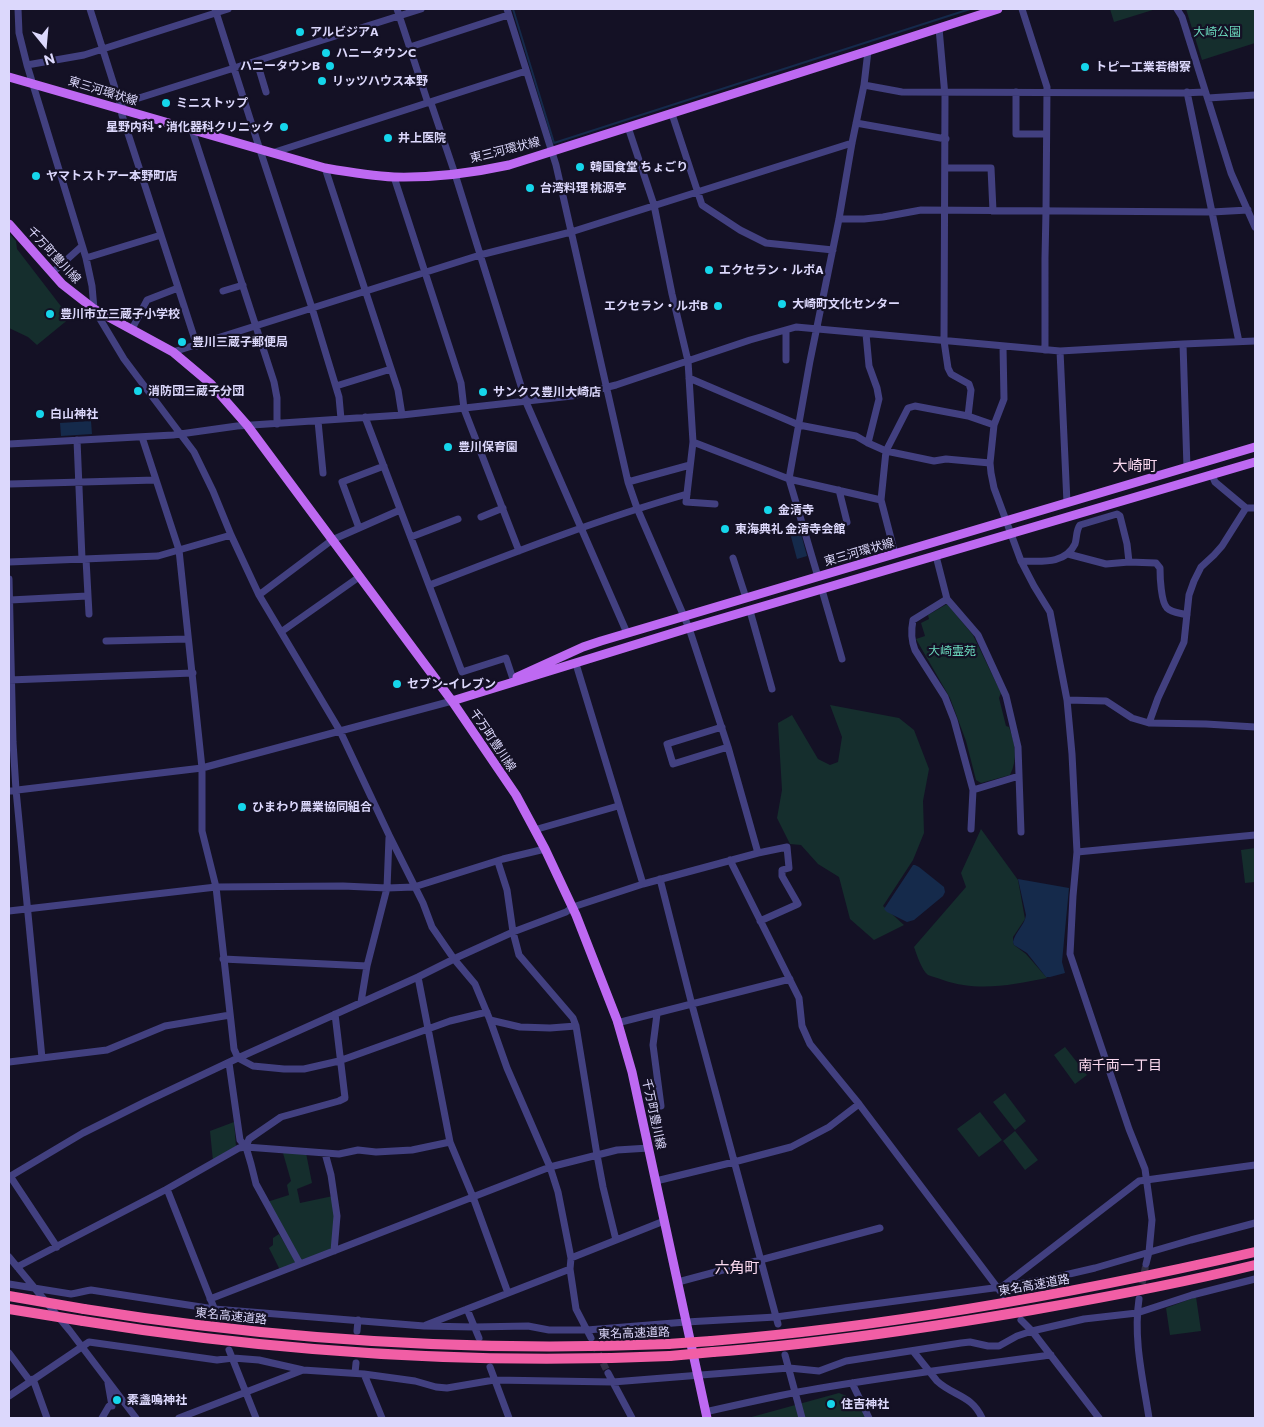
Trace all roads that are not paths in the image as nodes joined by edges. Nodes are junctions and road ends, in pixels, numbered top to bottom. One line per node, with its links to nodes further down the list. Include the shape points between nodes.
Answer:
1 (18, 9): 16 (street, via 19,33)
2 (90, 9): 13 (street)
3 (228, 9): 8 (street)
4 (421, 9): 9 (street)
5 (998, 9): 11 (main road, 東三河環状線)
6 (1022, 9): 25 (street)
7 (1177, 9): 27 (street)
8 (215, 11): 13 (street); 17 (street)
9 (398, 12): 12 (street); 15 (street)
10 (508, 12): 12 (street); 18 (street)
11 (939, 28): 14 (main road, 東三河環状線); 22 (street)
12 (410, 47): 29 (street)
13 (103, 49): 16 (street); 30 (street)
14 (868, 51): 21 (street); 31 (main road, 東三河環状線)
15 (257, 62): 17 (street); 23 (street)
16 (27, 66): 20 (street)
17 (234, 68): 30 (street); 38 (street)
18 (526, 71): 29 (street); 39 (street)
19 (9, 77): 20 (main road, 東三河環状線)
20 (34, 85): 30 (main road, 東三河環状線); 57 (street)
21 (864, 85): 22 (street, via 902,92); 32 (street)
22 (944, 91): 24 (street); 36 (street)
23 (266, 92)
24 (1016, 92): 25 (street); 35 (street, via 1016,134)
25 (1046, 92): 26 (street); 35 (street)
26 (1187, 92): 27 (street); 51 (street)
27 (1207, 95): 28 (street); 48 (street, via 1231,173)
28 (1255, 95)
29 (429, 103): 40 (street); 43 (street)
30 (121, 107): 34 (main road, 東三河環状線); 56 (street)
31 (672, 114): 33 (main road, 東三河環状線); 45 (street)
32 (856, 123): 36 (street); 37 (street)
33 (628, 127): 39 (main road, 東三河環状線); 46 (street)
34 (192, 130): 38 (main road, 東三河環状線); 63 (street)
35 (1046, 134): 50 (street)
36 (946, 139): 42 (street)
37 (852, 143): 45 (street); 52 (street)
38 (260, 150): 40 (main road, 東三河環状線); 67 (street)
39 (552, 151): 43 (main road, 東三河環状線, via 509,165); 55 (street)
40 (272, 154): 41 (main road, 東三河環状線)
41 (325, 168): 44 (main road, 東三河環状線); 66 (street)
42 (945, 168): 47 (street); 49 (street, via 992,168)
43 (455, 174): 44 (main road, 東三河環状線); 59 (street)
44 (394, 177): 61 (street)
45 (698, 191): 46 (street); 58 (street, via 702,205 766,243)
46 (654, 206): 55 (street); 84 (street)
47 (944, 210): 49 (street); 52 (street); 74 (street)
48 (1248, 210): 51 (street); 54 (street)
49 (993, 211): 50 (street)
50 (1046, 211): 51 (street); 80 (street)
51 (1212, 212): 76 (street)
52 (839, 219): 58 (street)
53 (9, 224): 62 (main road, 千万町豊川線)
54 (1255, 227)
55 (571, 232): 59 (street); 88 (street)
56 (161, 235): 60 (street); 64 (street)
57 (82, 246): 60 (street); 62 (street)
58 (833, 250): 71 (street)
59 (480, 255): 61 (street); 89 (street)
60 (86, 258): 68 (street)
61 (426, 272): 66 (street); 90 (street, via 461,383)
62 (52, 273): 68 (main road, 千万町豊川線)
63 (243, 286): 65 (street); 69 (street)
64 (178, 288): 70 (street, via 148,300); 78 (street)
65 (223, 291)
66 (365, 292): 67 (street); 85 (street)
67 (312, 308): 69 (street); 87 (street)
68 (94, 309): 70 (main road, 千万町豊川線); 100 (street, via 124,359)
69 (256, 326): 78 (street); 96 (street, via 274,382)
70 (132, 329): 82 (main road, 千万町豊川線)
71 (818, 329): 72 (street, via 796,327); 73 (street); 98 (street)
72 (786, 330): 83 (street); 84 (street)
73 (866, 334): 74 (street); 104 (street, via 869,366 878,400)
74 (944, 340): 79 (street); 92 (street, via 951,374 969,384 971,390)
75 (1255, 341): 76 (street)
76 (1239, 342): 77 (street)
77 (1183, 344): 81 (street); 112 (street)
78 (197, 346): 82 (street)
79 (1004, 347): 80 (street); 99 (street, via 1004,399)
80 (1045, 350): 81 (street)
81 (1060, 351): 123 (street)
82 (173, 352): 97 (main road, 千万町豊川線, via 211,384)
83 (786, 360)
84 (688, 361): 86 (street); 88 (street)
85 (391, 369): 87 (street); 91 (street)
86 (690, 378): 98 (street); 103 (street)
87 (336, 386): 94 (street)
88 (606, 387): 89 (street, via 572,396); 118 (street)
89 (526, 402): 90 (street); 134 (street)
90 (464, 409): 91 (street); 125 (street)
91 (402, 415): 93 (street)
92 (968, 416): 99 (street); 107 (street, via 915,406 908,408)
93 (365, 417): 94 (street); 111 (street)
94 (341, 419): 95 (street)
95 (318, 420): 96 (street); 113 (street)
96 (278, 424): 97 (street)
97 (246, 425): 100 (street); 139 (main road, 千万町豊川線)
98 (800, 425): 104 (street, via 856,436); 115 (street)
99 (994, 425): 109 (street)
100 (182, 434): 101 (street); 137 (street, via 213,491)
101 (142, 436): 102 (street); 116 (street)
102 (77, 440): 105 (street); 117 (street)
103 (693, 442): 110 (street); 115 (street)
104 (868, 443): 107 (street)
105 (9, 444)
106 (1255, 447): 112 (main road, 東三河環状線)
107 (886, 450): 109 (street, via 934,460); 122 (street)
108 (1255, 462): 114 (main road, 東三河環状線)
109 (990, 463): 132 (street, via 994,488)
110 (690, 465): 118 (street); 121 (street)
111 (384, 466): 129 (street); 135 (street, via 342,482)
112 (1187, 468): 123 (main road, 東三河環状線)
113 (323, 473)
114 (1212, 475): 127 (street, via 1215,482); 136 (main road, 東三河環状線)
115 (789, 479): 120 (street); 151 (street)
116 (156, 480): 117 (street); 140 (street)
117 (78, 482): 119 (street); 146 (street)
118 (628, 482): 126 (street)
119 (9, 484)
120 (839, 490): 122 (street); 133 (street)
121 (687, 494): 124 (street, via 686,502); 126 (street)
122 (881, 500): 142 (street)
123 (1067, 503): 132 (main road, 東三河環状線)
124 (714, 504)
125 (503, 508): 130 (street); 141 (street)
126 (637, 508): 134 (street); 163 (street)
127 (1246, 508): 128 (street); 162 (street, via 1222,546 1201,567 1189,595)
128 (1255, 508)
129 (400, 510): 135 (street); 138 (street)
130 (481, 517)
131 (458, 519): 138 (street)
132 (1006, 521): 136 (street); 142 (main road, 東三河環状線)
133 (847, 522)
134 (580, 527): 141 (street); 166 (street)
135 (359, 528): 139 (street)
136 (1011, 534): 144 (main road, 東三河環状線); 147 (street)
137 (231, 535): 140 (street); 155 (street)
138 (411, 537): 153 (street)
139 (332, 540): 150 (main road, 千万町豊川線); 155 (street)
140 (179, 550): 146 (street, via 158,556); 167 (street)
141 (519, 550): 153 (street)
142 (895, 554): 151 (main road, 東三河環状線)
143 (1068, 554): 147 (street, via 1056,560); 149 (street, via 1106,564); 149 (street, via 1080,525 1117,514)
144 (936, 556): 154 (main road, 東三河環状線); 159 (street)
145 (734, 558): 157 (street)
146 (84, 559): 148 (street); 156 (street)
147 (1021, 560): 176 (street, via 1050,612)
148 (9, 562)
149 (1129, 562): 162 (street, via 1156,563 1160,568 1165,606)
150 (359, 576): 165 (street); 177 (main road, 千万町豊川線)
151 (818, 577): 157 (main road, 東三河環状線)
152 (9, 580): 158 (street)
153 (430, 585): 172 (street, via 462,672 506,658)
154 (822, 590): 160 (main road, 東三河環状線); 169 (street)
155 (259, 595): 165 (street)
156 (87, 596): 158 (street); 161 (street)
157 (746, 598): 163 (main road, 東三河環状線)
158 (10, 600): 173 (street)
159 (947, 600): 184 (street, via 978,635 1006,696 1018,747); 185 (street, via 913,620 913,645 945,697)
160 (750, 610): 164 (main road, 東三河環状線); 174 (street)
161 (89, 614)
162 (1187, 615): 178 (street, via 1184,642)
163 (684, 616): 164 (street); 166 (main road, 東三河環状線)
164 (689, 628): 170 (main road, 東三河環状線); 179 (street)
165 (281, 632): 181 (street)
166 (627, 633): 172 (main road, 東三河環状線, via 583,647)
167 (188, 639): 168 (street); 171 (street)
168 (106, 640)
169 (842, 659)
170 (576, 664): 175 (main road, 東三河環状線); 187 (street)
171 (192, 673): 173 (street); 183 (street)
172 (513, 679): 175 (main road, 東三河環状線)
173 (10, 680): 186 (street)
174 (772, 689)
175 (476, 694): 177 (main road, 東三河環状線)
176 (1067, 700): 178 (street, via 1106,701 1132,718); 194 (street)
177 (452, 701): 181 (street); 189 (main road, 千万町豊川線, via 516,795)
178 (1149, 723): 180 (street)
179 (722, 727): 182 (street); 182 (street, via 667,744 673,764)
180 (1255, 727)
181 (340, 732): 183 (street); 191 (street)
182 (728, 747): 195 (street)
183 (202, 768): 186 (street); 201 (street, via 202,831)
184 (1019, 776): 185 (street); 190 (street)
185 (973, 790): 188 (street)
186 (12, 791): 203 (street)
187 (618, 806): 189 (street); 199 (street)
188 (972, 829)
189 (534, 830): 193 (main road, 千万町豊川線)
190 (1020, 832)
191 (389, 835): 200 (street); 202 (street)
192 (1255, 836): 194 (street)
193 (545, 850): 197 (street); 204 (main road, 千万町豊川線)
194 (1077, 852): 239 (street, via 1070,954)
195 (758, 853): 196 (street); 206 (street, via 787,847 789,868 782,870 782,876 798,904)
196 (730, 860): 198 (street); 206 (street)
197 (498, 862): 200 (street); 207 (street, via 507,890)
198 (660, 879): 199 (street); 214 (street)
199 (643, 884): 204 (street)
200 (414, 887): 202 (street); 209 (street, via 432,927)
201 (216, 888): 202 (street); 203 (street); 208 (street)
202 (387, 888): 210 (street)
203 (28, 908): 205 (street); 223 (street)
204 (573, 908): 207 (street); 220 (main road, 千万町豊川線)
205 (9, 911)
206 (760, 921): 212 (street)
207 (513, 932): 209 (street); 221 (street, via 519,955 573,1018)
208 (223, 959): 210 (street); 218 (street)
209 (454, 960): 211 (street); 215 (street, via 475,984)
210 (367, 966): 213 (street)
211 (418, 977): 213 (street); 222 (street)
212 (790, 979): 214 (street); 228 (street, via 799,998 802,1026 810,1044)
213 (361, 1002): 216 (street)
214 (692, 1005): 217 (street); 235 (street)
215 (487, 1012): 219 (street); 222 (street)
216 (335, 1014): 224 (street); 225 (street)
217 (657, 1014): 220 (street); 229 (street, via 653,1045)
218 (230, 1015): 223 (street, via 165,1026 107,1050); 224 (street)
219 (490, 1020): 221 (street, via 520,1027); 237 (street)
220 (617, 1023): 232 (main road, 千万町豊川線)
221 (576, 1026): 234 (street)
222 (428, 1028): 225 (street); 230 (street)
223 (42, 1058): 226 (street)
224 (238, 1058): 225 (street, via 253,1066 284,1069 304,1069); 227 (street)
225 (340, 1061): 231 (street, via 345,1098 281,1117 249,1139)
226 (9, 1062)
227 (229, 1063): 231 (street, via 240,1140); 238 (street, via 83,1133)
228 (859, 1104): 235 (street, via 828,1127 791,1147); 263 (street)
229 (661, 1106)
230 (450, 1142): 233 (street, via 412,1150); 242 (street)
231 (246, 1148): 233 (street); 241 (street, via 239,1148); 254 (street, via 256,1184)
232 (649, 1148): 234 (street, via 617,1150); 240 (main road, 千万町豊川線)
233 (325, 1153): 248 (street, via 337,1216)
234 (597, 1156): 237 (street); 246 (street)
235 (734, 1162): 240 (street); 253 (street)
236 (1255, 1165): 239 (street)
237 (550, 1167): 242 (street); 252 (street)
238 (9, 1176): 247 (street)
239 (1147, 1179): 249 (street, via 1152,1220); 263 (street, via 1139,1181)
240 (656, 1181): 243 (main road, 千万町豊川線)
241 (167, 1189): 247 (street); 266 (street)
242 (473, 1197): 248 (street); 264 (street)
243 (664, 1221): 246 (street); 260 (main road, 千万町豊川線)
244 (1255, 1223): 249 (street)
245 (880, 1228): 253 (street)
246 (616, 1240): 252 (street)
247 (57, 1246): 257 (street)
248 (334, 1251): 254 (street)
249 (1149, 1252): 255 (street); 263 (street, via 1095,1268)
250 (1255, 1252): 265 (highway, 東名高速道路, bridge, via 1113,1284 977,1307 810,1331 668,1344 547,1348 367,1341 198,1325)
251 (9, 1257): 257 (street)
252 (571, 1258): 258 (street)
253 (760, 1260): 260 (street); 272 (street)
254 (300, 1264): 266 (street)
255 (1146, 1264)
256 (1255, 1265): 268 (highway, 東名高速道路, bridge, via 1097,1299 979,1319 811,1342 670,1356 548,1359 366,1353 206,1338)
257 (17, 1268): 262 (street)
258 (570, 1268): 264 (street); 280 (street, via 576,1309)
259 (1255, 1279): 271 (street)
260 (678, 1282): 276 (main road, 千万町豊川線)
261 (9, 1284): 262 (street)
262 (35, 1289): 269 (street, via 71,1294 91,1290); 285 (street)
263 (1000, 1289): 272 (street)
264 (508, 1293): 270 (street)
265 (9, 1296)
266 (210, 1299): 269 (street)
267 (1139, 1299): 271 (street)
268 (9, 1309)
269 (214, 1309): 273 (street); 274 (street)
270 (467, 1309): 278 (street); 279 (street)
271 (1137, 1313): 282 (street, via 1084,1319); 322 (street, via 1137,1344)
272 (776, 1317): 276 (street); 277 (street)
273 (218, 1318)
274 (358, 1320): 278 (street); 281 (street)
275 (1021, 1320): 282 (street)
276 (686, 1322): 280 (street); 300 (main road, 千万町豊川線)
277 (778, 1324)
278 (424, 1326): 279 (street)
279 (474, 1327): 280 (street); 283 (street)
280 (587, 1330): 284 (street)
281 (358, 1331)
282 (1032, 1331): 287 (street, via 999,1346 961,1342); 290 (street)
283 (479, 1338)
284 (591, 1338)
285 (82, 1348): 291 (street, via 89,1342 217,1360); 301 (street); 302 (street)
286 (230, 1350): 291 (street)
287 (913, 1351): 294 (street, via 846,1361 820,1371); 296 (street)
288 (9, 1353): 301 (street)
289 (785, 1355): 294 (street)
290 (1051, 1355): 296 (street); 321 (street)
291 (233, 1358): 295 (street); 306 (street)
292 (356, 1363): 297 (street)
293 (490, 1367): 303 (street)
294 (789, 1368): 300 (street); 307 (street)
295 (303, 1370): 297 (street); 306 (street)
296 (928, 1371): 305 (street); 320 (street, via 941,1385 973,1404)
297 (355, 1373): 299 (street)
298 (608, 1373): 304 (street)
299 (364, 1374): 303 (street, via 446,1388); 315 (street)
300 (698, 1376): 304 (street); 309 (main road, 千万町豊川線)
301 (31, 1380): 308 (street); 310 (street)
302 (107, 1380): 311 (street, via 112,1406); 312 (street)
303 (494, 1380): 304 (street); 316 (street)
304 (613, 1382): 317 (street)
305 (852, 1383): 307 (street); 319 (street)
306 (247, 1392): 313 (street); 314 (street)
307 (796, 1392): 309 (street); 318 (street)
308 (9, 1396)
309 (706, 1415)
310 (46, 1418)
311 (102, 1418)
312 (136, 1418)
313 (179, 1418)
314 (256, 1418)
315 (382, 1418)
316 (509, 1418)
317 (632, 1418)
318 (802, 1418)
319 (869, 1418)
320 (982, 1418)
321 (1099, 1418)
322 (1149, 1418)

